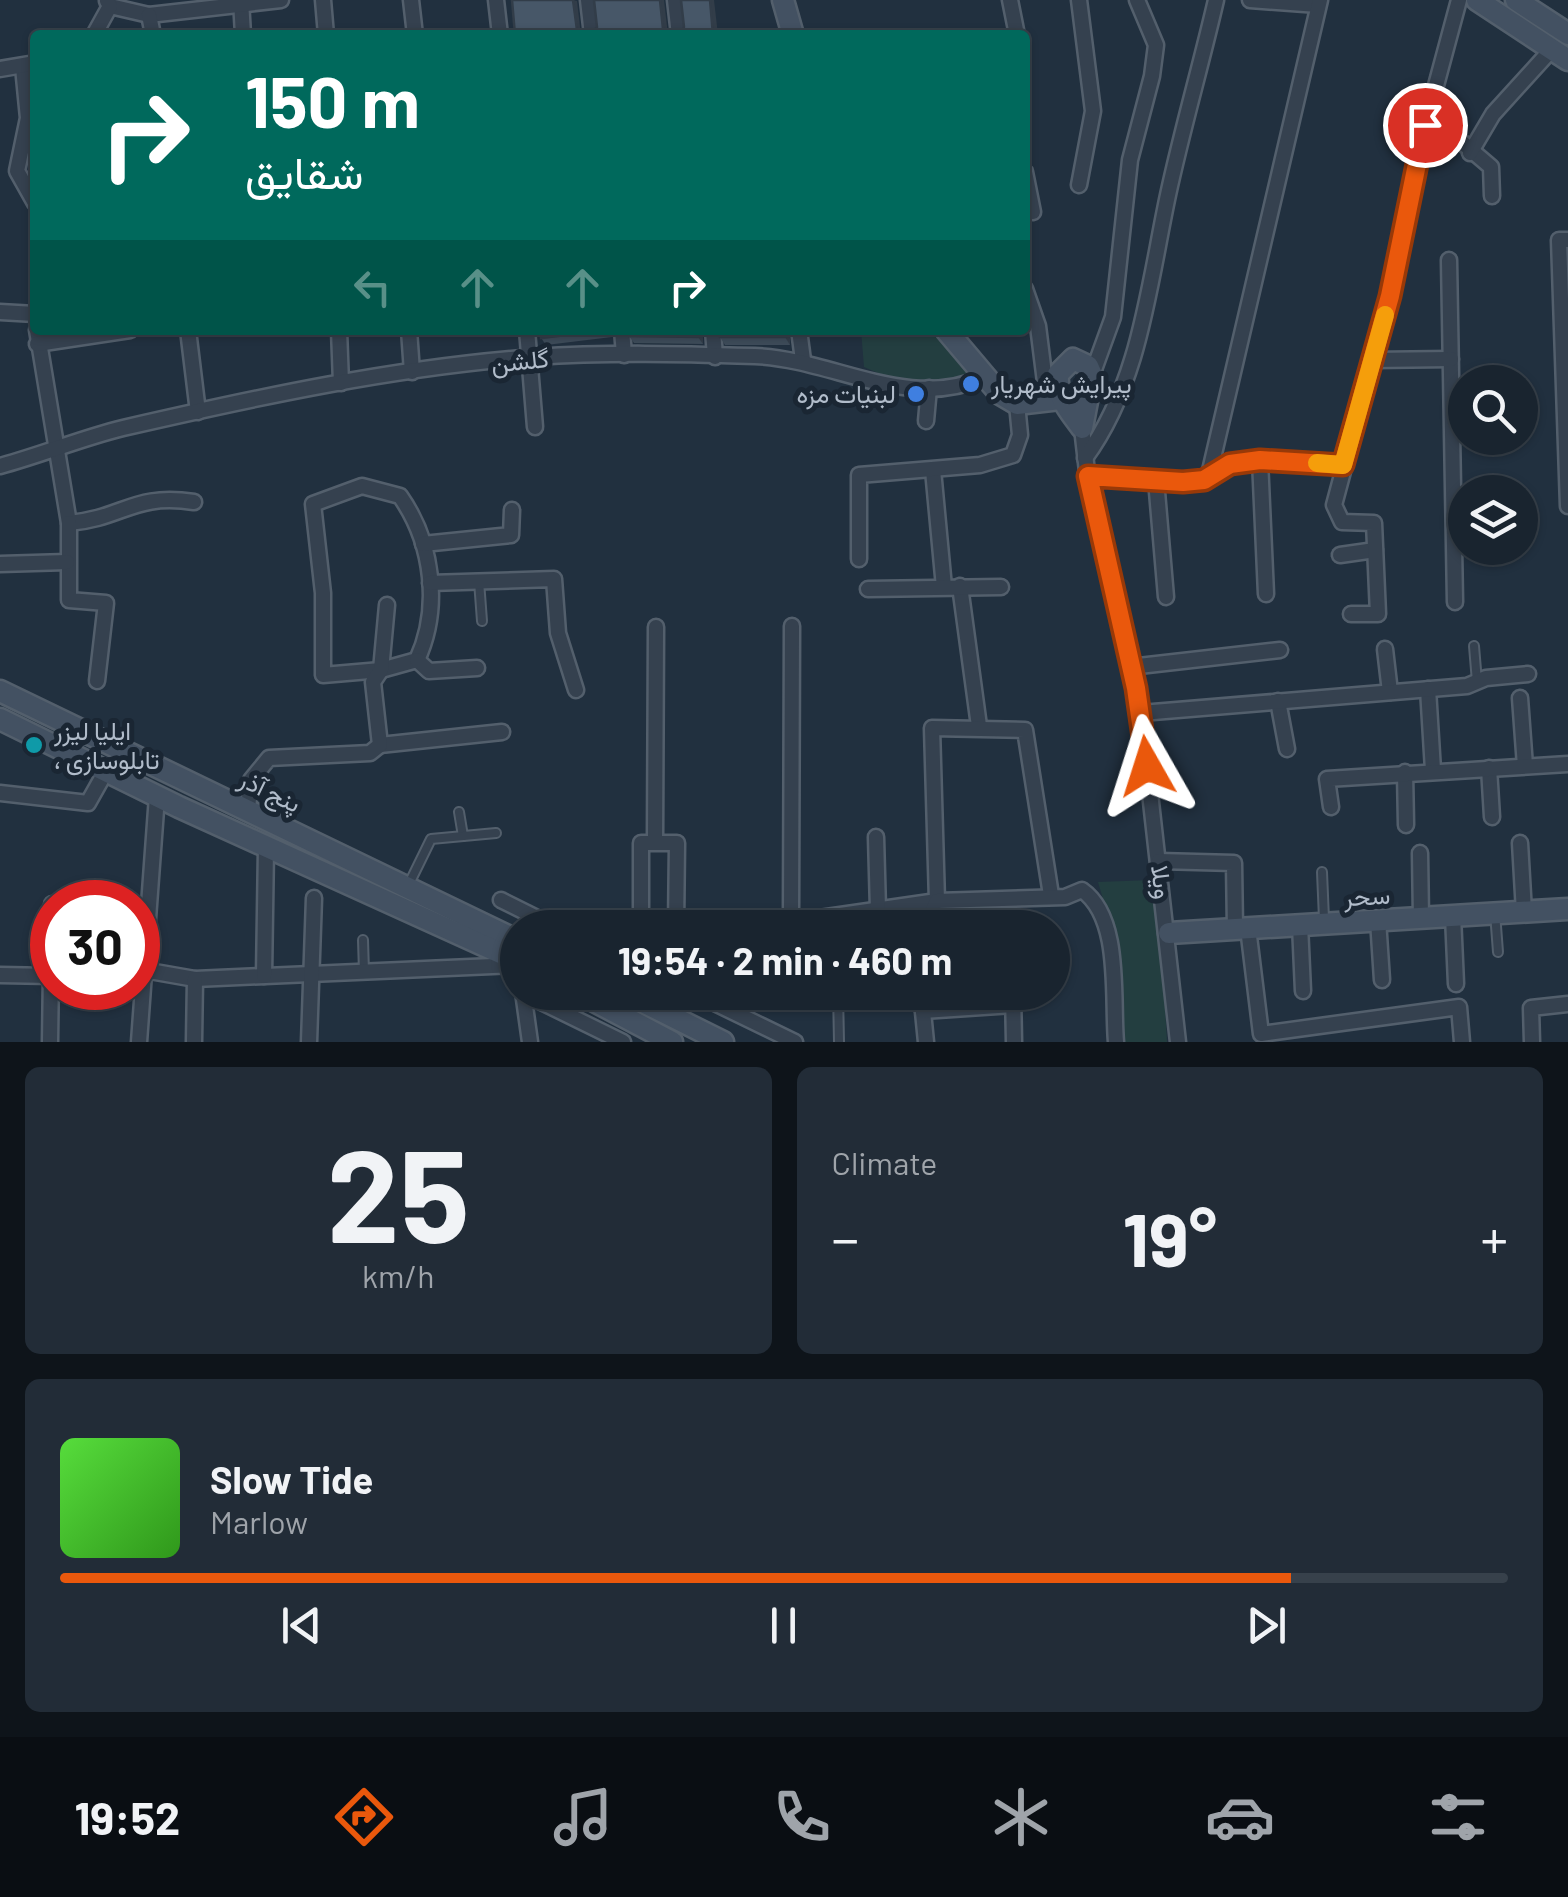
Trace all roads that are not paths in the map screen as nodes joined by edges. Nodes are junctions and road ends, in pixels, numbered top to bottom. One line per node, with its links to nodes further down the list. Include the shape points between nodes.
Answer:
1 (281, 0): 15 (street)
2 (323, 0): 22 (street)
3 (411, 0): 23 (street)
4 (496, 0): 24 (street)
5 (588, 0): 25 (street)
6 (674, 0): 26 (street)
7 (784, 0): 27 (main road)
8 (1010, 0): 28 (street)
9 (1079, 0): 35 (street, via 1093,111)
10 (1137, 0): 62 (street, via 1156,45 1130,160 1114,317)
11 (1216, 0): 73 (street, via 1150,292 1115,413)
12 (1250, 0): 16 (street)
13 (1459, 0): 33 (street)
14 (1477, 0): 30 (main road)
15 (241, 2): 19 (street); 21 (street)
16 (1319, 2): 78 (street)
17 (1525, 2): 29 (main road)
18 (108, 3): 19 (street); 20 (street)
19 (159, 9)
20 (96, 30)
21 (243, 30)
22 (326, 30)
23 (414, 30)
24 (499, 30)
25 (591, 30)
26 (678, 30)
27 (792, 30)
28 (1016, 30)
29 (1568, 34)
30 (1560, 54): 34 (street, via 1493,114)
31 (29, 65): 32 (street); 36 (street, via 17,171)
32 (0, 69)
33 (1425, 125): 34 (street, via 1457,138); 60 (street)
34 (1470, 152): 37 (street, via 1491,167)
35 (1079, 185)
36 (30, 194)
37 (1492, 196)
38 (1030, 197): 39 (street)
39 (1033, 212)
40 (1564, 240): 82 (street)
41 (1449, 260): 58 (street)
42 (1030, 303): 66 (street)
43 (0, 312): 44 (street)
44 (30, 314)
45 (64, 335): 54 (street)
46 (189, 335): 68 (street)
47 (339, 335): 64 (street)
48 (408, 335): 61 (street)
49 (528, 335): 56 (street)
50 (622, 335): 55 (street)
51 (713, 335): 57 (street)
52 (800, 335): 59 (street)
53 (950, 335): 63 (main road)
54 (37, 337): 72 (street)
55 (624, 355): 56 (street, گلشن); 57 (street, گلشن)
56 (530, 358): 61 (street, گلشن); 70 (street)
57 (715, 358): 59 (street, گلشن)
58 (1451, 359): 60 (street); 99 (street)
59 (803, 360): 65 (street, گلشن, via 887,386)
60 (1372, 360): 75 (street)
61 (412, 372): 64 (street, گلشن)
62 (1092, 375): 66 (main road, via 1082,362 1063,364); 71 (main road)
63 (984, 377): 65 (street, گلشن, via 956,390); 67 (main road)
64 (341, 383): 68 (street, گلشن)
65 (929, 388): 69 (street)
66 (1053, 398): 67 (main road); 71 (main road)
67 (1017, 404): 77 (street, via 1020,435 1013,456)
68 (198, 412): 72 (street, گلشن)
69 (926, 421)
70 (535, 427)
71 (1082, 428): 73 (street, ویلا)
72 (58, 450): 76 (street, گلشن); 84 (street)
73 (1085, 458): 79 (street, ویلا)
74 (1260, 460): 75 (street); 78 (street); 97 (street)
75 (1343, 465): 86 (street, via 1334,505 1342,522 1374,523)
76 (0, 466)
77 (933, 470): 88 (street, via 859,476); 94 (street)
78 (1210, 475): 80 (street)
79 (1088, 476): 80 (street); 109 (street, ویلا)
80 (1156, 480): 98 (street)
81 (194, 502): 84 (street, via 141,500)
82 (1568, 506)
83 (512, 510): 85 (street, via 511,535)
84 (69, 524): 89 (street)
85 (423, 544): 91 (street); 111 (street, via 400,496 362,486 312,504 323,592 323,675)
86 (1376, 550): 87 (street); 101 (street, via 1378,614)
87 (1340, 555)
88 (859, 559)
89 (67, 562): 90 (street); 113 (street, via 69,600 106,603)
90 (0, 564)
91 (430, 582): 92 (street); 108 (street, via 432,618)
92 (480, 582): 102 (lane); 117 (street, via 554,579 558,633)
93 (960, 586): 94 (street); 95 (street); 123 (street)
94 (944, 587): 96 (street)
95 (1001, 587)
96 (868, 589)
97 (1266, 594)
98 (1166, 597)
99 (1456, 602)
100 (387, 605): 111 (street)
101 (1351, 614)
102 (482, 621)
103 (792, 626): 159 (street)
104 (656, 627): 143 (street)
105 (1474, 646): 114 (lane)
106 (1385, 649): 118 (street)
107 (1280, 650): 109 (street)
108 (417, 660): 110 (street, via 428,672); 111 (street)
109 (1130, 667): 121 (street, ویلا)
110 (477, 668)
111 (381, 670): 125 (street, via 373,682)
112 (1528, 674): 114 (street)
113 (97, 681)
114 (1477, 682): 115 (street)
115 (1428, 689): 118 (street); 130 (street)
116 (0, 690): 136 (main road, پنج آذر)
117 (576, 690)
118 (1390, 692): 120 (street)
119 (1520, 698): 128 (street)
120 (1278, 702): 121 (street); 126 (street)
121 (1141, 714): 147 (street, ویلا)
122 (0, 719): 131 (main road, پنج آذر)
123 (979, 726): 151 (street, via 1025,730); 154 (street, via 932,728)
124 (502, 732): 125 (street)
125 (380, 745): 136 (street, via 370,754 269,758 251,780)
126 (1286, 749)
127 (1568, 764): 128 (street)
128 (1525, 766): 129 (street)
129 (1490, 768): 130 (street); 138 (street)
130 (1433, 770): 132 (street)
131 (106, 772): 133 (street, via 88,803); 134 (main road, پنج آذر)
132 (1405, 772): 135 (street, via 1327,779); 139 (street)
133 (0, 793)
134 (157, 796): 145 (main road, پنج آذر); 149 (street)
135 (1331, 807)
136 (248, 808): 150 (main road, پنج آذر)
137 (459, 812): 141 (lane)
138 (1492, 817)
139 (1406, 825)
140 (496, 833): 141 (lane)
141 (463, 836): 150 (lane, via 431,838)
142 (876, 837): 160 (street)
143 (655, 842): 157 (street, via 641,842); 158 (street, via 677,843)
144 (1520, 843): 162 (street)
145 (266, 848): 174 (main road, پنج آذر); 181 (street)
146 (1420, 852): 165 (street)
147 (1159, 861): 169 (street, via 1234,863); 171 (street, ویلا)
148 (1322, 872): 167 (lane)
149 (149, 880)
150 (408, 886): 170 (main road, پنج آذر)
151 (1052, 895): 154 (street); 212 (street, via 1082,890 1095,899 1107,929)
152 (314, 898): 178 (street)
153 (500, 900): 156 (street)
154 (938, 901): 160 (street); 161 (street)
155 (1568, 909): 162 (main road, سحر)
156 (521, 910)
157 (640, 910)
158 (676, 910)
159 (790, 910)
160 (878, 910)
161 (933, 910)
162 (1524, 912): 163 (main road, سحر)
163 (1495, 914): 164 (main road, سحر); 173 (lane)
164 (1452, 916): 165 (main road, سحر); 184 (street)
165 (1421, 918): 166 (main road, سحر)
166 (1378, 920): 167 (main road, سحر); 183 (street)
167 (1324, 924): 168 (main road, سحر)
168 (1300, 925): 169 (main road, سحر); 185 (street)
169 (1242, 929): 171 (main road, سحر); 214 (street, via 1260,1034 1459,1008)
170 (500, 932)
171 (1169, 933): 213 (street, ویلا)
172 (363, 940): 177 (lane)
173 (1498, 952)
174 (500, 955)
175 (500, 964): 177 (street)
176 (160, 972): 182 (street)
177 (364, 972): 178 (street)
178 (310, 974): 181 (street); 203 (street)
179 (0, 975): 180 (street)
180 (30, 976)
181 (264, 976): 182 (street)
182 (195, 978): 202 (street)
183 (1382, 980)
184 (1456, 984)
185 (1303, 990)
186 (1568, 1004): 215 (street, via 1532,1008)
187 (51, 1010): 200 (street)
188 (140, 1010): 201 (street)
189 (525, 1010): 204 (street)
190 (558, 1010): 205 (street)
191 (630, 1010): 199 (main road)
192 (653, 1010): 199 (main road)
193 (658, 1010): 207 (main road)
194 (729, 1010): 208 (street)
195 (839, 1010): 209 (lane)
196 (930, 1010): 198 (street)
197 (1013, 1010): 211 (street)
198 (923, 1011): 210 (street)
199 (643, 1027): 206 (main road)
200 (50, 1042)
201 (140, 1042)
202 (194, 1042)
203 (309, 1042)
204 (530, 1042)
205 (623, 1042)
206 (672, 1042)
207 (723, 1042)
208 (795, 1042)
209 (840, 1042)
210 (926, 1042)
211 (1014, 1042)
212 (1116, 1042)
213 (1178, 1042)
214 (1462, 1042)
215 (1532, 1042)

